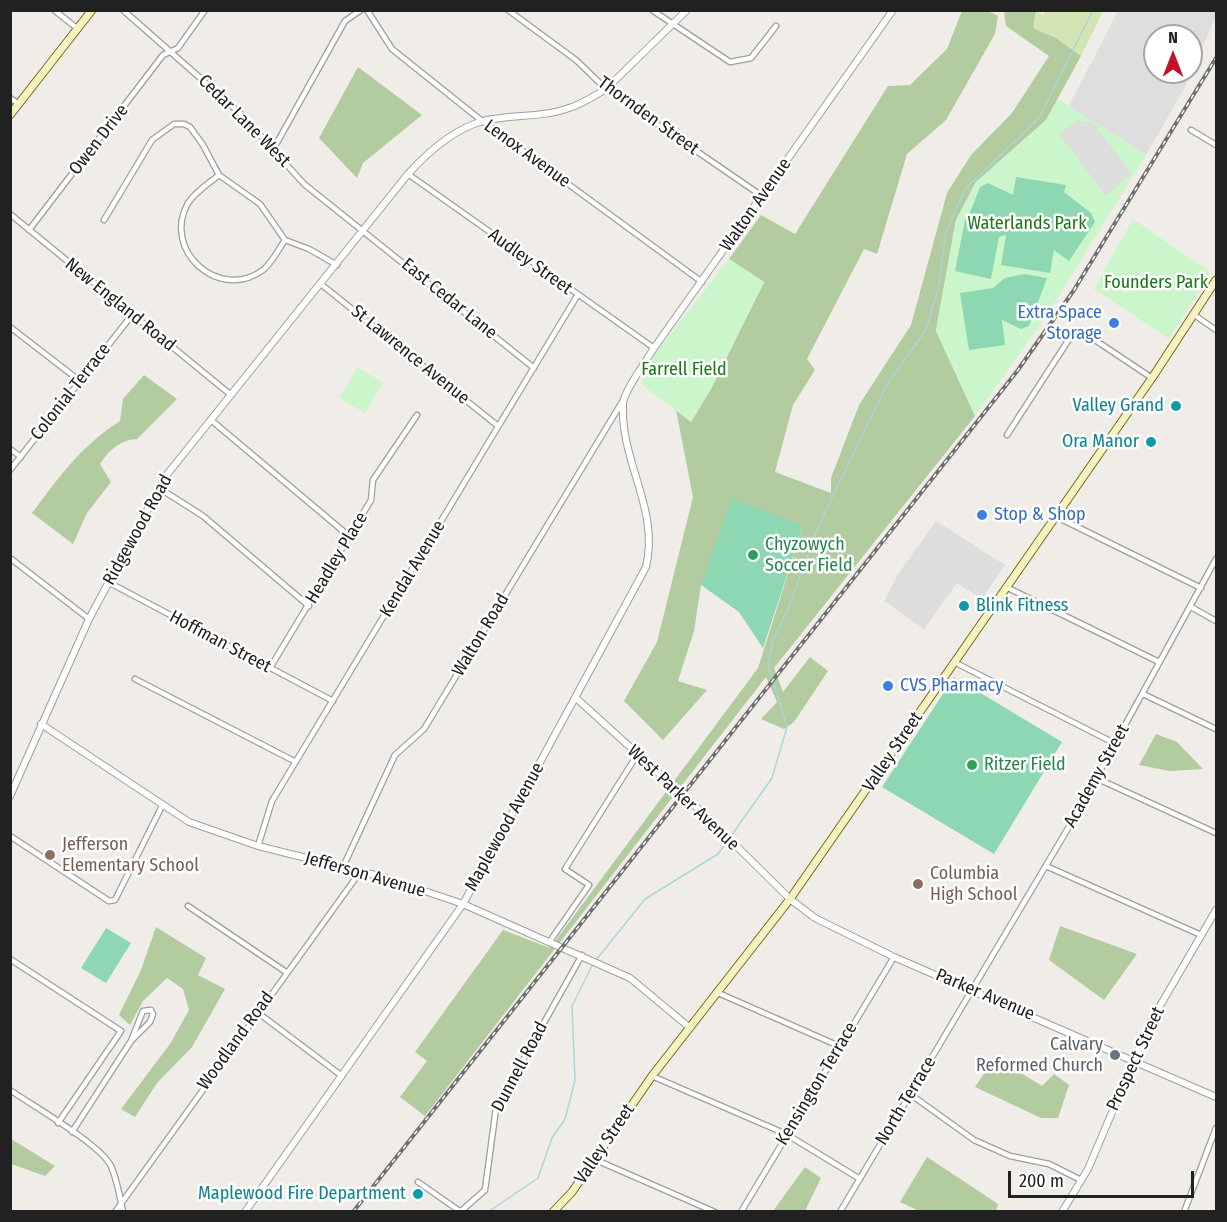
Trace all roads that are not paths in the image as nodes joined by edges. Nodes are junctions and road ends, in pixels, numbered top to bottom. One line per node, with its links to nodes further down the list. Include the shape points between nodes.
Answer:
1 (54, 10): 13 (street)
2 (92, 10): 13 (main road)
3 (123, 10): 14 (street, Cedar Lane West)
4 (205, 10): 14 (street, Owen Drive, via 178,48)
5 (361, 10): 22 (street, via 345,21)
6 (367, 10): 19 (street, Lenox Avenue, via 392,49)
7 (508, 10): 15 (street, Thornden Street, via 576,60)
8 (652, 10): 11 (street)
9 (687, 10): 11 (street)
10 (891, 11): 25 (street, Walton Avenue)
11 (672, 25): 12 (street, via 730,62 751,58); 15 (street)
12 (776, 26)
13 (78, 29): 17 (main road)
14 (170, 51): 22 (street, Cedar Lane West); 28 (street, Owen Drive)
15 (606, 89): 19 (street, via 565,109); 25 (street, Thornden Street)
16 (10, 98): 17 (street)
17 (19, 104): 18 (main road)
18 (10, 115)
19 (482, 121): 23 (street, Ridgewood Road, via 439,145); 33 (street, Lenox Avenue)
20 (1191, 130): 21 (street)
21 (1216, 145)
22 (274, 148): 29 (street, Cedar Lane West, via 304,184)
23 (408, 174): 29 (street, Ridgewood Road); 35 (street, Audley Street)
24 (219, 175): 27 (street, via 190,127 174,124 152,140); 30 (street, via 260,204); 30 (street, via 192,198 183,217 183,244 197,266 220,279 247,278 267,267)
25 (762, 196): 33 (street, Walton Avenue)
26 (10, 214): 28 (street, New England Road)
27 (104, 220)
28 (29, 230): 37 (street, New England Road)
29 (364, 231): 31 (street, Ridgewood Road); 41 (street, East Cedar Lane)
30 (285, 240): 31 (street)
31 (337, 265): 34 (street, Ridgewood Road)
32 (1216, 280): 36 (main road, Valley Street)
33 (702, 282): 40 (street, Walton Avenue)
34 (322, 285): 44 (street, Ridgewood Road); 48 (street, St Lawrence Avenue)
35 (577, 296): 40 (street, Audley Street); 41 (street, Kendal Avenue)
36 (1193, 314): 39 (street); 42 (main road, Valley Street)
37 (132, 315): 43 (street, Colonial Terrace); 44 (street, New England Road)
38 (10, 327): 43 (street)
39 (1216, 330)
40 (654, 348): 45 (street, Walton Avenue)
41 (534, 368): 48 (street, Kendal Avenue)
42 (1152, 378): 49 (street, via 1075,330); 54 (main road, Valley Street)
43 (80, 381): 51 (street, Colonial Terrace)
44 (231, 395): 47 (street, Ridgewood Road)
45 (622, 402): 70 (street, Maplewood Avenue, via 626,437 649,522 650,550 646,567); 85 (street, Walton Road, via 424,729 395,755)
46 (417, 415): 55 (street, Headley Place, via 373,480 371,500)
47 (211, 420): 53 (street, Ridgewood Road); 55 (street)
48 (498, 426): 71 (street, Kendal Avenue)
49 (1007, 435)
50 (10, 449): 51 (street)
51 (21, 457): 52 (street, Colonial Terrace)
52 (10, 470)
53 (159, 488): 58 (street, Ridgewood Road); 61 (street, via 203,516)
54 (1055, 516): 59 (main road, Valley Street); 60 (street)
55 (349, 536): 61 (street, Headley Place)
56 (10, 558): 63 (street)
57 (1216, 559): 60 (street, Academy Street)
58 (108, 582): 63 (street, Ridgewood Road); 67 (street, Hoffman Street)
59 (1006, 587): 65 (main road, Valley Street); 66 (street)
60 (1201, 588): 62 (street, Academy Street)
61 (309, 606): 67 (street, Headley Place)
62 (1191, 606): 64 (street); 66 (street, Academy Street)
63 (89, 619): 72 (street, Ridgewood Road)
64 (1216, 621)
65 (954, 662): 74 (street); 87 (main road, Valley Street)
66 (1159, 662): 69 (street, Academy Street)
67 (270, 668): 71 (street, Hoffman Street)
68 (135, 679): 76 (street)
69 (1143, 694): 73 (street); 74 (street, Academy Street)
70 (576, 698): 75 (street, West Parker Avenue); 88 (street, Maplewood Avenue)
71 (333, 701): 76 (street, Kendal Avenue)
72 (41, 724): 78 (street, Ridgewood Road); 80 (street, Jefferson Avenue)
73 (1216, 729)
74 (1116, 744): 77 (street, Academy Street)
75 (637, 755): 87 (street, West Parker Avenue); 92 (street, via 565,869 589,885)
76 (296, 762): 83 (street, Kendal Avenue, via 272,801)
77 (1096, 778): 81 (street); 84 (street, Academy Street)
78 (13, 782): 79 (street, Ridgewood Road)
79 (10, 796)
80 (162, 806): 82 (street, via 115,900 109,901); 83 (street, Jefferson Avenue, via 199,826)
81 (1216, 833)
82 (10, 836)
83 (258, 846): 85 (street, Jefferson Avenue)
84 (1046, 866): 91 (street); 97 (street, Academy Street)
85 (343, 867): 86 (street, Jefferson Avenue)
86 (360, 872): 88 (street, Jefferson Avenue); 96 (street, Woodland Road)
87 (790, 899): 94 (street, Parker Avenue, via 816,918); 98 (main road, Valley Street)
88 (463, 904): 92 (street, Jefferson Avenue); 104 (street, Maplewood Avenue)
89 (188, 906): 96 (street)
90 (1216, 910): 91 (street, Prospect Street)
91 (1201, 935): 103 (street, Prospect Street, via 1150,1023)
92 (550, 941): 93 (street, Jefferson Avenue)
93 (582, 956): 100 (street, Jefferson Avenue, via 635,981); 118 (street, Dunnell Road, via 496,1108 485,1190)
94 (894, 957): 97 (street, Parker Avenue); 102 (street, Kensington Terrace)
95 (10, 959): 109 (street, via 121,1031)
96 (286, 972): 99 (street, Woodland Road)
97 (972, 989): 103 (street, Parker Avenue); 107 (street, North Terrace)
98 (716, 992): 100 (main road, Valley Street); 102 (street)
99 (257, 1012): 104 (street); 117 (street, Woodland Road)
100 (688, 1027): 105 (main road, Valley Street)
101 (130, 1041): 101 (street, via 150,1022 151,1010 138,1017); 111 (street)
102 (839, 1046): 112 (street, Kensington Terrace)
103 (1134, 1059): 108 (street, Parker Avenue); 115 (street, Prospect Street)
104 (342, 1076): 121 (street, Maplewood Avenue)
105 (652, 1076): 112 (street); 113 (main road, Valley Street)
106 (10, 1090): 109 (street)
107 (910, 1094): 114 (street, North Terrace); 115 (street, via 974,1140 1010,1156 1049,1164)
108 (1216, 1097)
109 (58, 1123): 111 (street)
110 (1216, 1128): 127 (street)
111 (72, 1132): 117 (street, via 107,1160)
112 (786, 1134): 114 (street); 124 (street, Kensington Terrace)
113 (596, 1160): 122 (main road, Valley Street); 123 (street)
114 (860, 1179): 125 (street, North Terrace)
115 (1081, 1180): 126 (street, Prospect Street)
116 (418, 1182): 118 (street)
117 (121, 1203): 119 (street, Woodland Road); 120 (street)
118 (460, 1211)
119 (115, 1212)
120 (123, 1212)
121 (245, 1212)
122 (553, 1212)
123 (715, 1212)
124 (741, 1212)
125 (840, 1212)
126 (1062, 1212)
127 (1184, 1212)

